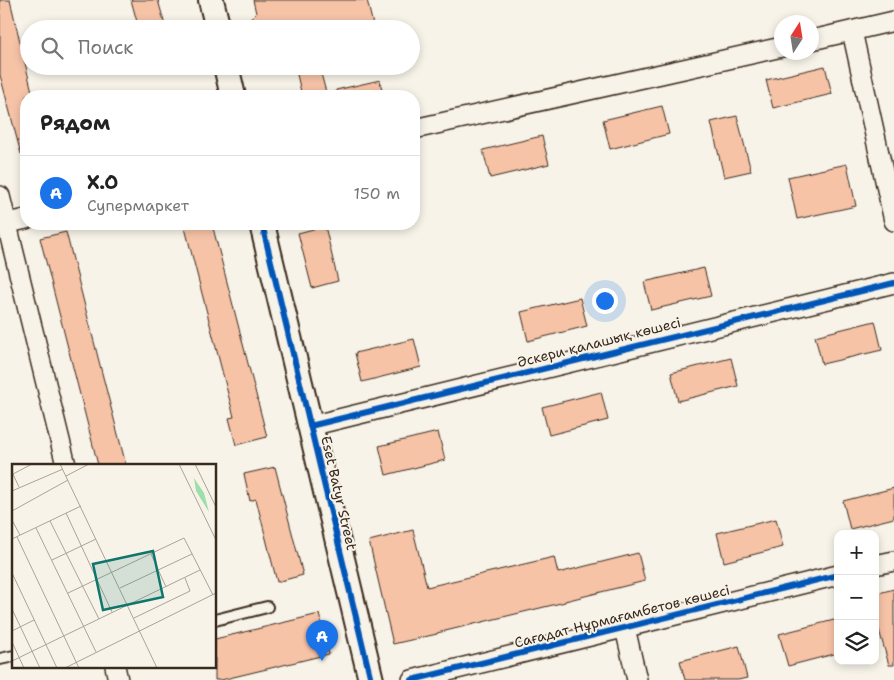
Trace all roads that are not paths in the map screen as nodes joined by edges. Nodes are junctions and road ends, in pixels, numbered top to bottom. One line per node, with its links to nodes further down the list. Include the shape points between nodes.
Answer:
1 (211, 0): 2 (street)
2 (216, 20)
3 (894, 21): 4 (street)
4 (852, 31): 5 (street); 12 (street)
5 (819, 38)
6 (774, 49): 9 (street)
7 (228, 75): 8 (street)
8 (232, 90)
9 (420, 128)
10 (0, 196): 13 (street)
11 (20, 220): 13 (street)
12 (894, 221)
13 (3, 224): 17 (street)
14 (263, 230): 16 (street, Eset Batyr Street)
15 (894, 283): 16 (street, Әскери қалашық көшесі)
16 (310, 426): 24 (street, Eset Batyr Street)
17 (66, 464)
18 (894, 561): 19 (street)
19 (879, 564)
20 (834, 576): 23 (street, Сағадат Нұрмағамбетов көшесі)
21 (267, 607): 22 (lane)
22 (216, 620)
23 (625, 628): 25 (street, Сағадат Нұрмағамбетов көшесі); 26 (street)
24 (371, 680)
25 (412, 680)
26 (636, 680)

